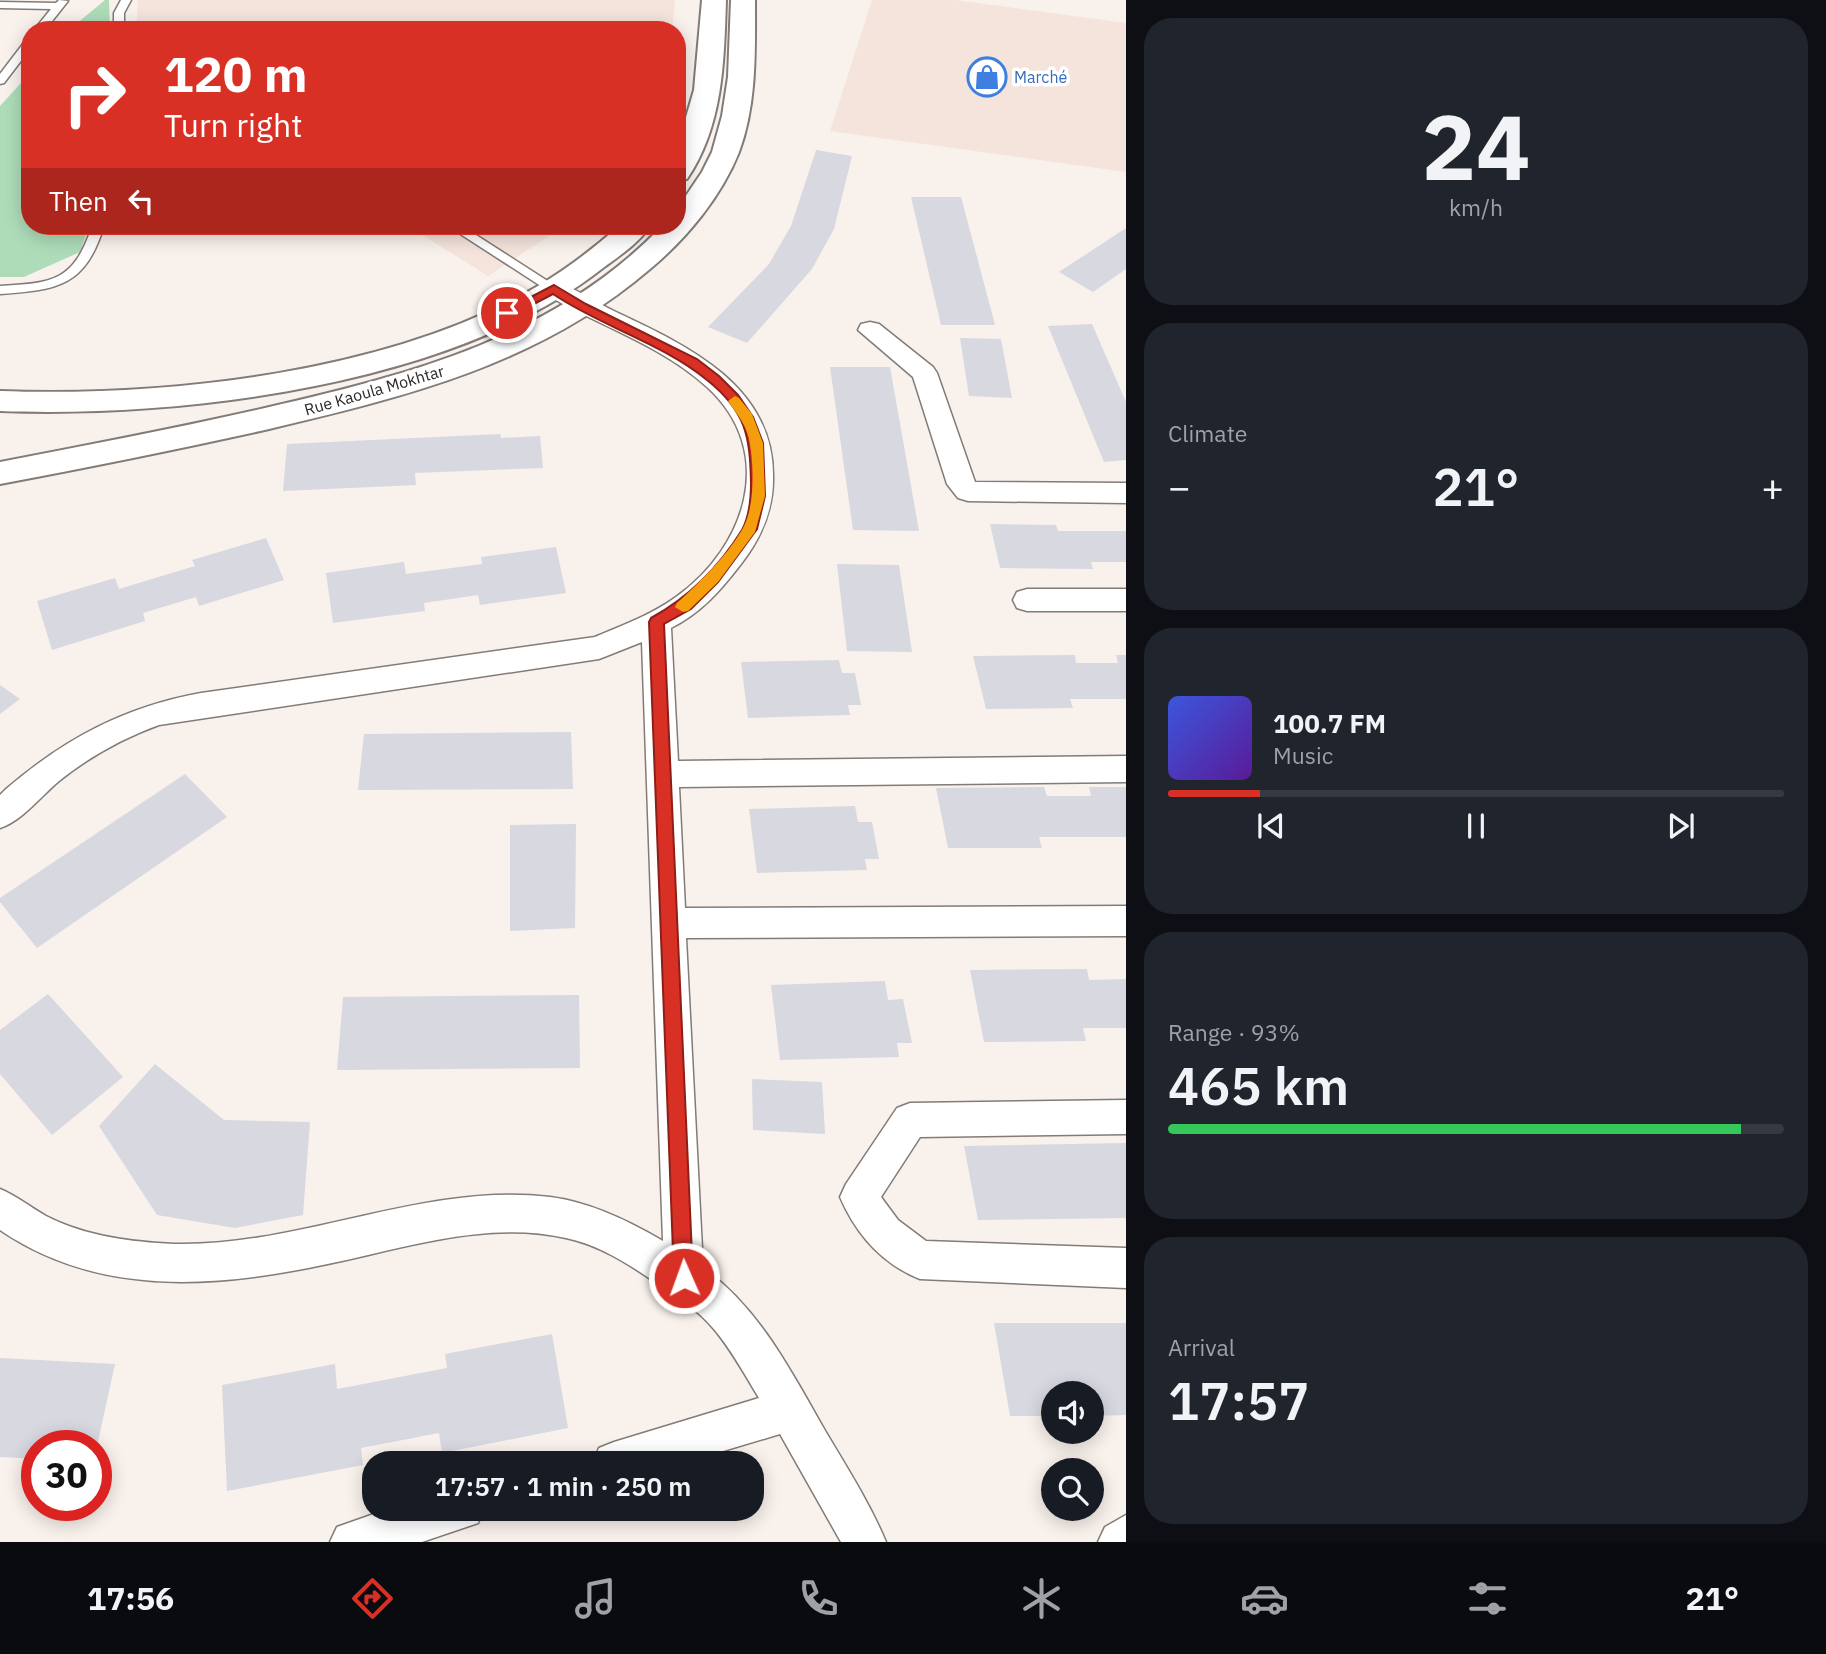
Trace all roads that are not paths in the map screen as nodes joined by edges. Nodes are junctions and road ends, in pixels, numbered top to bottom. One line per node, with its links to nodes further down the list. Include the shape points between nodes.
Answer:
1 (125, 0): 7 (lane)
2 (714, 0): 10 (main road, via 701,122)
3 (743, 0): 11 (main road, Rue Kaoula Mokhtar, via 732,127 717,170)
4 (61, 3): 5 (lane); 6 (lane)
5 (0, 5)
6 (46, 21)
7 (119, 21)
8 (21, 54): 9 (lane)
9 (0, 81)
10 (686, 158)
11 (686, 215)
12 (94, 235): 17 (lane, via 75,272 48,284)
13 (468, 235): 16 (lane)
14 (626, 235): 16 (main road, Rue Kaoula Mokhtar)
15 (669, 235): 18 (main road, Rue Kaoula Mokhtar, via 627,274)
16 (554, 289): 18 (street); 20 (main road, Rue Kaoula Mokhtar, via 437,342 365,364 264,386 119,403)
17 (0, 290)
18 (581, 307): 21 (main road, Rue Kaoula Mokhtar, via 474,360 407,384 218,430); 25 (street, via 665,347 714,379 747,417 757,443 758,496 750,529 713,579 686,605)
19 (870, 330): 22 (street, via 924,373 961,484 968,491)
20 (0, 401)
21 (0, 473)
22 (1126, 493)
23 (1027, 600): 24 (street)
24 (1126, 600)
25 (656, 622): 27 (street); 28 (street, via 599,648 153,715 109,732 66,758)
26 (1126, 769): 27 (street)
27 (663, 774): 30 (street)
28 (0, 815)
29 (1126, 920): 30 (street)
30 (668, 923): 34 (street)
31 (1126, 1117): 33 (street, via 910,1120 859,1197 884,1234 920,1260)
32 (0, 1208): 34 (street, via 79,1250 200,1262 285,1254 464,1216 552,1217 600,1230 641,1248)
33 (1126, 1268)
34 (684, 1278): 35 (street, via 727,1314)
35 (790, 1410): 36 (street); 40 (street)
36 (654, 1451)
37 (421, 1521): 39 (street)
38 (1126, 1537): 41 (street)
39 (352, 1542)
40 (864, 1542)
41 (1120, 1542)

